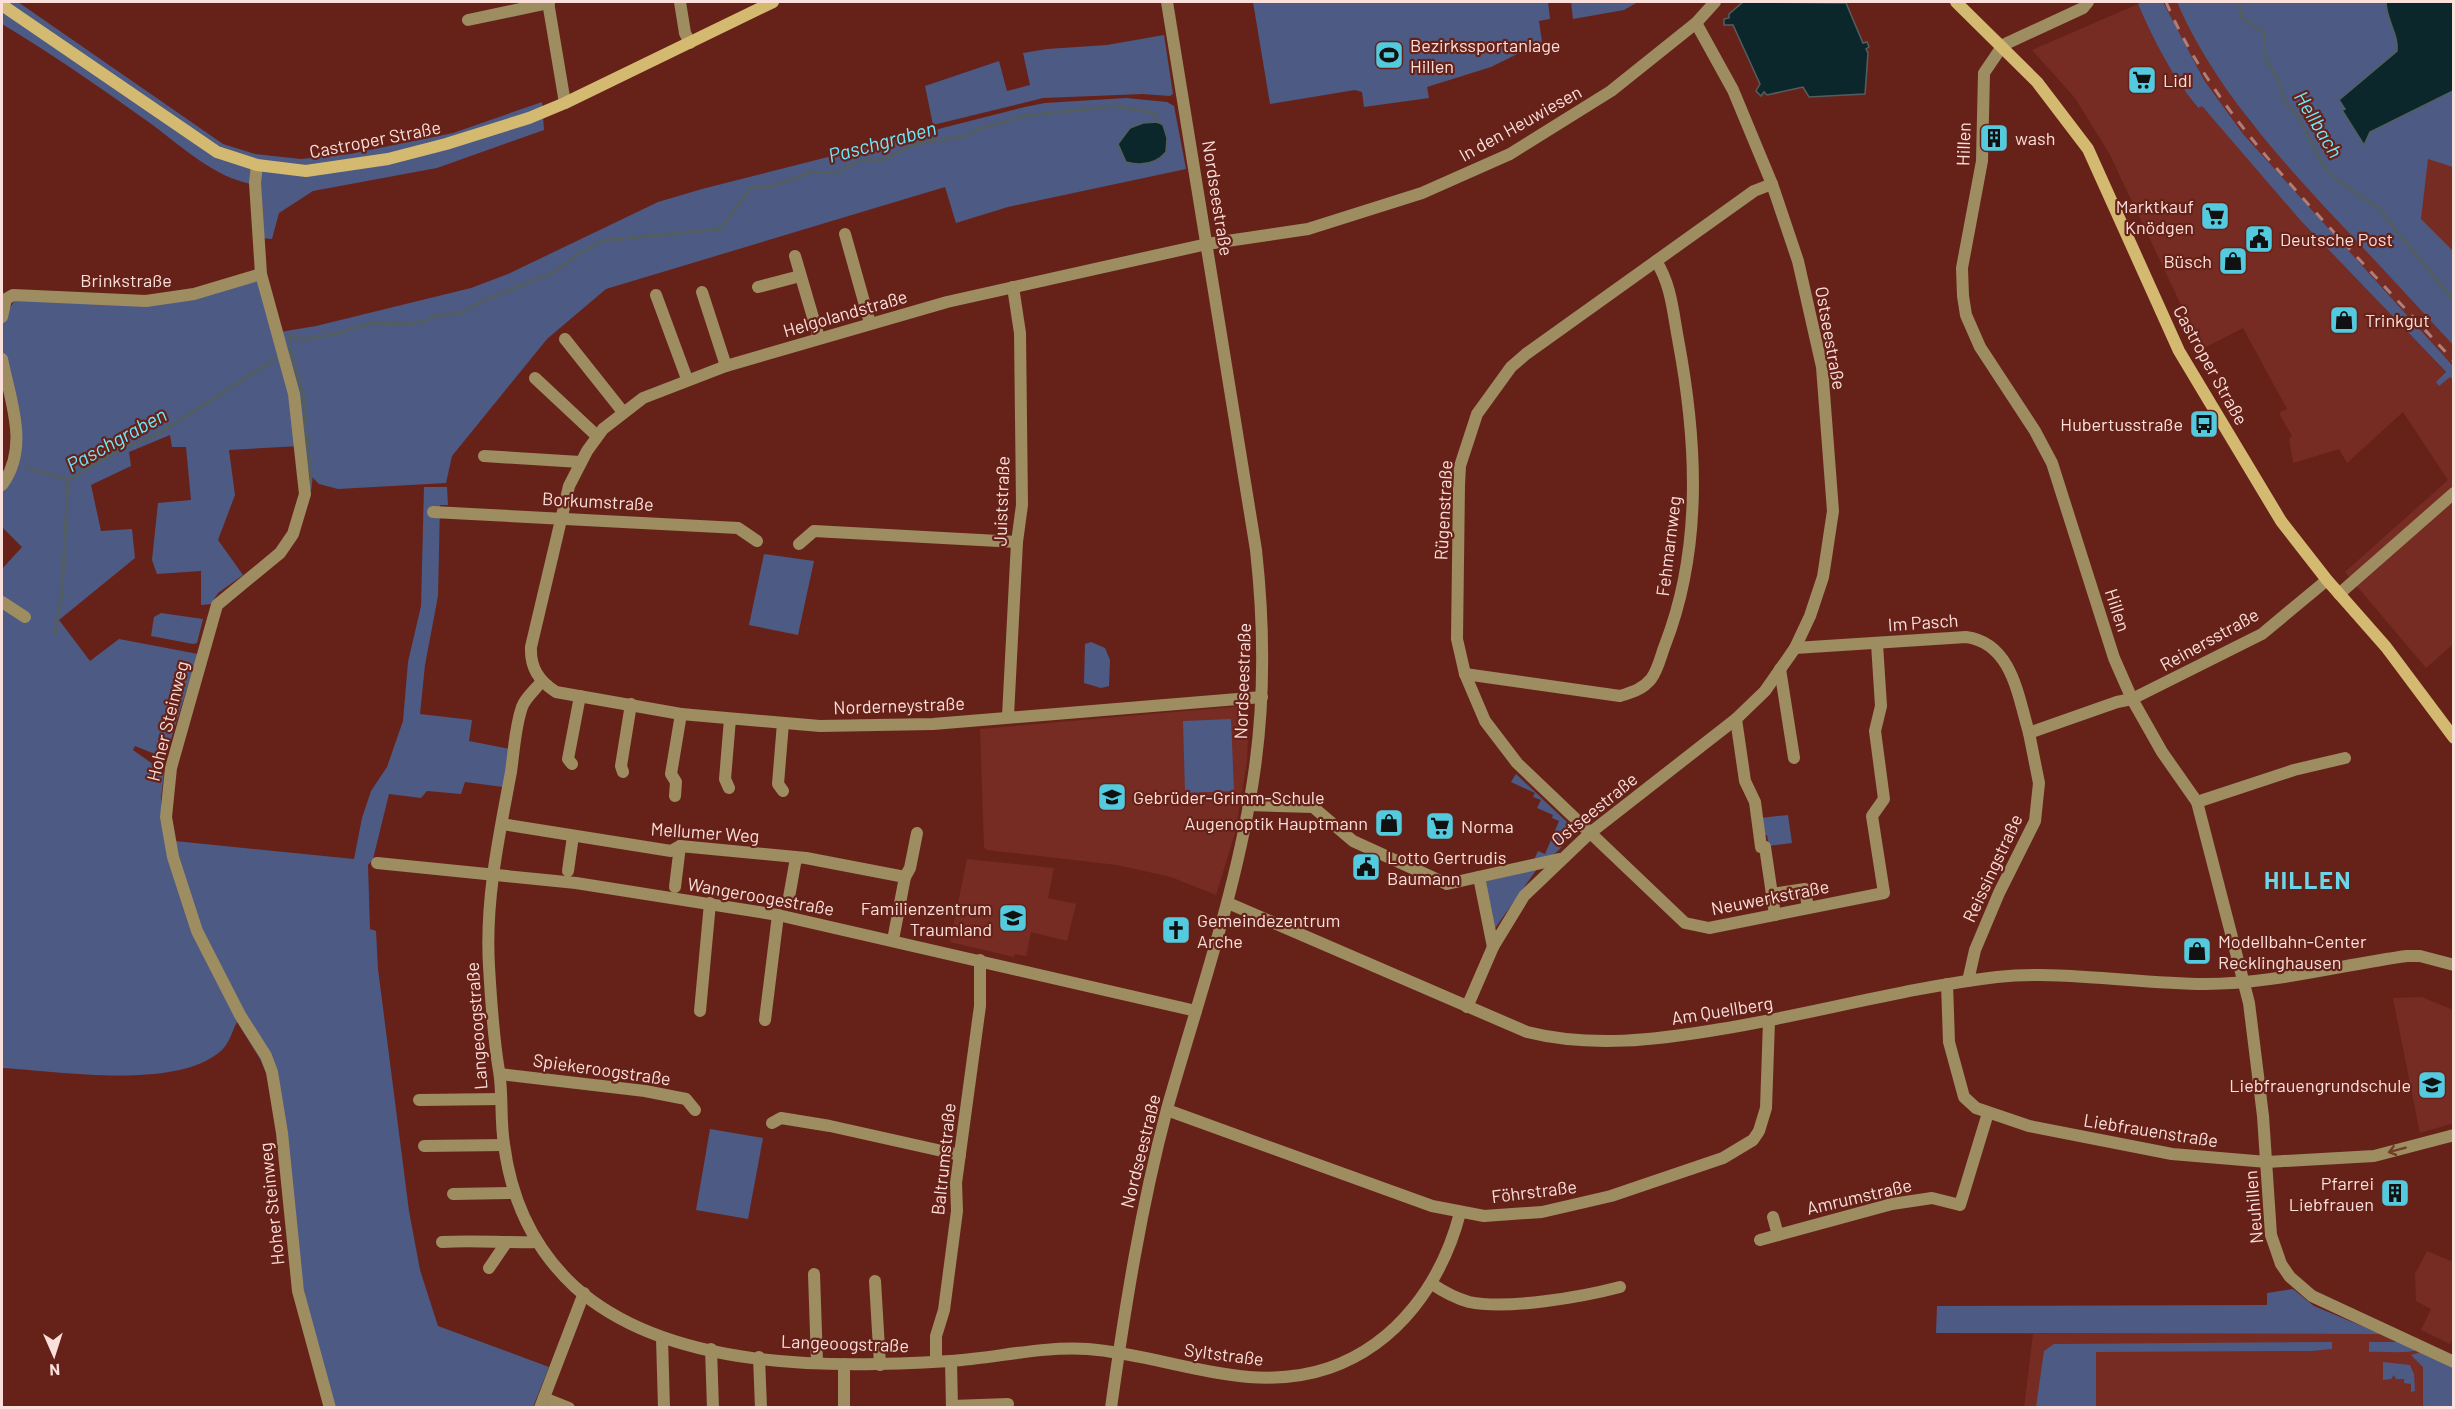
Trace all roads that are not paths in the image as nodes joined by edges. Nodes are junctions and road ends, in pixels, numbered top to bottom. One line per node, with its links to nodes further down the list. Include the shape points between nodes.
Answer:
1 (549, 2): 9 (street); 13 (street)
2 (680, 2): 11 (street)
3 (773, 2): 11 (main road, Castroper Straße)
4 (1167, 2): 17 (street, Nordseestraße)
5 (1716, 2): 10 (street, In den Heuwiesen)
6 (1956, 2): 12 (main road, Castroper Straße)
7 (2088, 2): 12 (street, via 2083,8)
8 (2, 5): 14 (main road, Castroper Straße, via 217,152)
9 (468, 20)
10 (1696, 23): 15 (street, Ostseestraße, via 1733,90); 17 (street, In den Heuwiesen, via 1611,92 1510,154 1457,179 1308,229)
11 (690, 43): 13 (main road, Castroper Straße)
12 (2002, 45): 45 (main road, Castroper Straße, via 2037,82 2088,149 2179,351 2282,521); 56 (street, Hillen, via 1984,73 1982,161 1962,268 1966,315 1980,347 2052,463)
13 (565, 103): 14 (main road, Castroper Straße, via 529,118 388,159 306,171)
14 (257, 165): 20 (street, Hoher Steinweg)
15 (1772, 184): 19 (street, Rügenstraße, via 1754,191); 50 (street, Ostseestraße, via 1798,261 1822,367 1833,511 1823,577)
16 (845, 234): 27 (street)
17 (1207, 244): 23 (street, Helgolandstraße); 55 (street, Nordseestraße, via 1256,550 1263,610)
18 (795, 256): 21 (street)
19 (1656, 261): 52 (street, Rügenstraße, via 1526,354 1493,389 1477,414 1458,485 1457,639); 52 (street, Fehmarnweg, via 1666,277 1680,351 1695,476 1689,551 1678,610 1653,677 1640,690 1620,696)
20 (261, 274): 26 (street, Brinkstraße, via 178,298 146,301 13,295 6,299); 145 (street, Hoher Steinweg, via 294,394 305,494 294,534 280,553 217,605 171,768 166,817 173,857 197,931 272,1072 298,1291)
21 (800, 276): 22 (street); 28 (street)
22 (758, 287)
23 (1013, 287): 27 (street, Helgolandstraße); 43 (street, Juiststraße, via 1020,344 1022,504)
24 (702, 292): 31 (street)
25 (656, 295): 33 (street)
26 (2, 317)
27 (870, 323): 28 (street, Helgolandstraße)
28 (819, 338): 31 (street, Helgolandstraße)
29 (565, 339): 34 (street)
30 (2, 359): 38 (street, via 17,441 12,465)
31 (726, 366): 33 (street, Helgolandstraße)
32 (535, 378): 35 (street)
33 (687, 379): 34 (street, Helgolandstraße, via 643,398)
34 (623, 412): 35 (street, Helgolandstraße)
35 (597, 436): 37 (street, Helgolandstraße)
36 (484, 456): 37 (street)
37 (580, 462): 41 (street, Helgolandstraße)
38 (2, 485)
39 (2454, 493): 46 (street)
40 (433, 512): 41 (street, Borkumstraße)
41 (561, 517): 42 (street, Borkumstraße, via 738,528); 53 (street, via 531,647 530,659)
42 (757, 541)
43 (1017, 542): 44 (street, via 814,531); 59 (street, Juiststraße)
44 (799, 544)
45 (2327, 580): 46 (main road, Castroper Straße); 56 (street, Reinersstraße, via 2262,634)
46 (2339, 594): 64 (main road, Castroper Straße)
47 (2, 602): 48 (street)
48 (25, 617)
49 (1876, 644): 50 (street, Im Pasch); 63 (street, Im Pasch, via 1966,637 1986,642 2006,662); 91 (street, Neuwerkstraße, via 1881,706 1875,731 1884,799 1872,816 1884,893)
50 (1795, 648): 51 (street, Ostseestraße)
51 (1780, 669): 61 (street, Ostseestraße, via 1765,692); 65 (street)
52 (1465, 674): 76 (street, Rügenstraße, via 1485,721 1503,747)
53 (542, 682): 54 (street, Norderneystraße, via 556,692); 74 (street, via 523,704)
54 (580, 696): 57 (street, Norderneystraße); 67 (street, via 568,759)
55 (1262, 697): 59 (street, Norderneystraße); 73 (street, Nordseestraße)
56 (2132, 699): 63 (street); 72 (street, Hillen)
57 (631, 704): 58 (street, Norderneystraße); 68 (street)
58 (681, 714): 60 (street, Norderneystraße); 71 (street, via 672,774)
59 (1008, 716): 62 (street, Norderneystraße, via 933,724)
60 (730, 719): 62 (street, Norderneystraße); 69 (street, via 725,779)
61 (1736, 719): 76 (street, Ostseestraße); 87 (street, via 1745,781 1755,802 1761,847 1766,847)
62 (783, 723): 70 (street, via 778,784)
63 (2029, 733): 98 (street, Reissingstraße, via 2039,783 2036,821 1979,940)
64 (2454, 738)
65 (1794, 758)
66 (2345, 758): 72 (street, via 2294,770)
67 (572, 764)
68 (623, 772)
69 (729, 788)
70 (783, 791)
71 (675, 796)
72 (2197, 802): 99 (street, Hillen)
73 (1248, 805): 85 (street, via 1313,807 1353,841 1447,884); 90 (street, Nordseestraße)
74 (502, 824): 77 (street, Mellumer Weg); 83 (street)
75 (917, 833): 84 (street, via 910,868)
76 (1590, 833): 80 (street, Ostseestraße); 93 (street, Neuwerkstraße, via 1686,923 1709,928)
77 (573, 836): 78 (street, Mellumer Weg, via 672,851); 82 (street)
78 (680, 846): 79 (street, Mellumer Weg); 86 (street)
79 (796, 858): 84 (street, Mellumer Weg); 89 (street)
80 (1560, 859): 85 (street); 95 (street, Ostseestraße, via 1524,896)
81 (377, 863): 83 (street, Wangeroogestraße)
82 (568, 871)
83 (492, 874): 88 (street, Wangeroogestraße); 106 (street, Langeoogstraße, via 488,955 495,1056)
84 (904, 877): 94 (street)
85 (1479, 877): 95 (street)
86 (675, 887)
87 (1772, 894): 91 (street, via 1805,889); 93 (street)
88 (710, 903): 92 (street, Wangeroogestraße); 102 (street)
89 (788, 903)
90 (1228, 903): 101 (street, Am Quellberg); 103 (street, Nordseestraße)
91 (1808, 908): 93 (street, Neuwerkstraße)
92 (778, 915): 94 (street, Wangeroogestraße); 104 (street)
93 (1775, 915)
94 (893, 940): 96 (street, Wangeroogestraße)
95 (1493, 947): 101 (street, Ostseestraße)
96 (980, 960): 103 (street, Wangeroogestraße); 116 (street, Baltrumstraße, via 980,1006)
97 (2454, 965): 99 (street, via 2407,956)
98 (1968, 981): 99 (street, Am Quellberg, via 2023,975 2204,984); 100 (street, Am Quellberg)
99 (2244, 981): 117 (street, Neuhillen)
100 (1947, 984): 105 (street, Am Quellberg); 111 (street, Liebfrauenstraße, via 1949,1042 1956,1072 1969,1104)
101 (1467, 1007): 105 (street, Am Quellberg, via 1527,1032 1569,1040 1687,1035)
102 (700, 1011)
103 (1196, 1011): 110 (street, Nordseestraße)
104 (765, 1020)
105 (1768, 1021): 120 (street, Föhrstraße, via 1767,1108 1753,1140 1738,1151 1572,1207 1513,1215)
106 (500, 1074): 107 (street, Langeoogstraße); 109 (street, Spiekeroogstraße, via 645,1091 686,1099)
107 (500, 1099): 108 (street); 114 (street, Langeoogstraße)
108 (420, 1100)
109 (695, 1110)
110 (1167, 1110): 120 (street, Föhrstraße, via 1404,1197); 135 (street, Nordseestraße, via 1133,1260)
111 (1988, 1113): 117 (street, Liebfrauenstraße, via 2132,1148 2196,1158); 122 (street, Amrumstraße, via 1960,1205 1932,1198 1892,1204)
112 (772, 1123): 116 (street, via 781,1118 819,1124)
113 (2454, 1135): 117 (street, Liebfrauenstraße, one-way to 117, via 2374,1156)
114 (504, 1145): 115 (street); 118 (street, Langeoogstraße)
115 (424, 1146)
116 (960, 1155): 137 (street, Baltrumstraße, via 957,1211 944,1310 936,1336)
117 (2267, 1162): 140 (street, Neuhillen, via 2271,1234 2290,1277 2312,1296)
118 (514, 1193): 119 (street); 125 (street, Langeoogstraße)
119 (453, 1194)
120 (1460, 1213): 130 (street, Syltstraße)
121 (1773, 1216): 122 (street)
122 (1778, 1235): 123 (street, Amrumstraße)
123 (1760, 1240)
124 (442, 1242): 126 (street)
125 (537, 1242): 126 (street); 132 (street, Langeoogstraße)
126 (506, 1243): 127 (street)
127 (489, 1268)
128 (814, 1274): 139 (street)
129 (875, 1281): 142 (street)
130 (1432, 1284): 131 (street, via 1454,1298 1492,1304); 135 (street, Syltstraße, via 1395,1329 1375,1345 1355,1358 1316,1372 1238,1377)
131 (1620, 1287)
132 (584, 1293): 133 (street, Langeoogstraße, via 616,1317); 143 (street)
133 (662, 1338): 134 (street, Langeoogstraße); 147 (street)
134 (711, 1349): 136 (street, Langeoogstraße); 148 (street)
135 (1119, 1354): 138 (street, Langeoogstraße, via 1056,1349); 152 (street, Nordseestraße)
136 (759, 1357): 139 (street, Langeoogstraße); 149 (street)
137 (936, 1361): 138 (street, Langeoogstraße); 142 (street, Langeoogstraße)
138 (951, 1361): 151 (street)
139 (817, 1362): 141 (street, Langeoogstraße)
140 (2454, 1362)
141 (844, 1364): 142 (street, Langeoogstraße); 150 (street)
142 (880, 1365)
143 (542, 1403): 146 (street)
144 (1008, 1404): 151 (street)
145 (330, 1407)
146 (569, 1407)
147 (664, 1407)
148 (713, 1407)
149 (761, 1407)
150 (844, 1407)
151 (952, 1407)
152 (1111, 1407)

